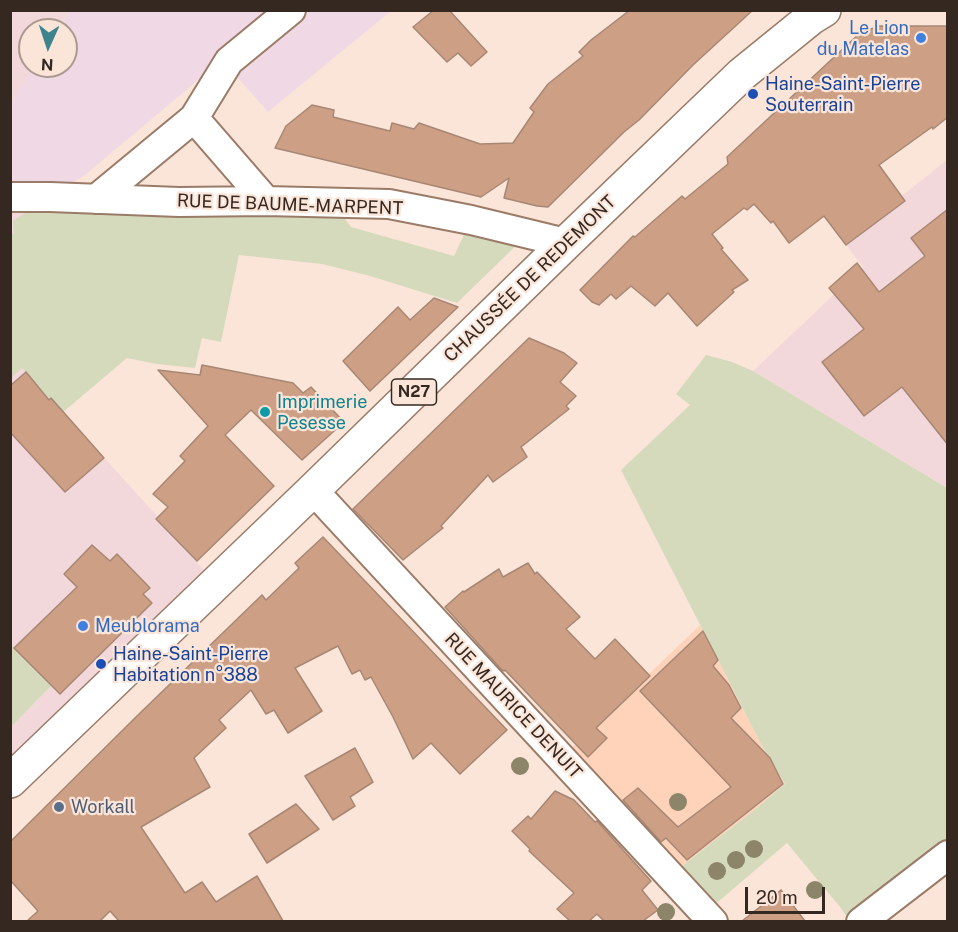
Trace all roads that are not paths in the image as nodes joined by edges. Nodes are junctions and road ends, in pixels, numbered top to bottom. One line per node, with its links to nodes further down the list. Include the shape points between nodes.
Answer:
1 (291, 10): 4 (street, via 229,61)
2 (308, 10): 4 (street, via 234,74)
3 (824, 10): 9 (main road, CHAUSSÉE DE REDEMONT / N27, via 742,74)
4 (216, 81): 5 (street)
5 (194, 118): 7 (street); 8 (street)
6 (10, 197): 7 (street, RUE DE BAUME-MARPENT)
7 (96, 199): 8 (street, RUE DE BAUME-MARPENT)
8 (266, 201): 9 (street, RUE DE BAUME-MARPENT, via 389,204)
9 (566, 243): 10 (main road, CHAUSSÉE DE REDEMONT / N27)
10 (313, 490): 11 (main road, CHAUSSÉE DE REDEMONT / N27); 13 (street, RUE MAURICE DENUIT)
11 (10, 781)
12 (948, 855): 14 (street)
13 (713, 921)
14 (861, 921)

